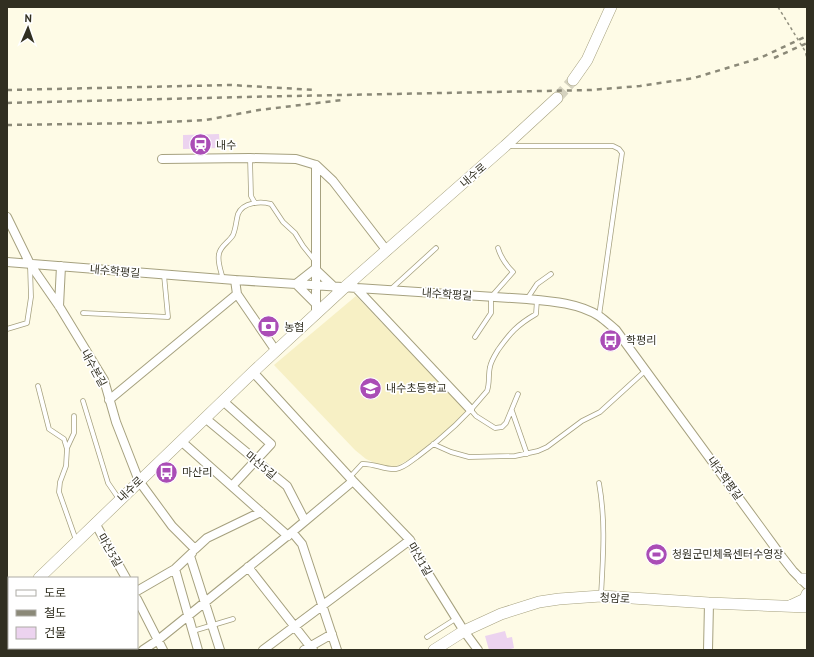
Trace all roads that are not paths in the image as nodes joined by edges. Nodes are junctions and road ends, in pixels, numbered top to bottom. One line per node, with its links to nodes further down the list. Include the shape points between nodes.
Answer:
1 (611, 7): 2 (street, via 587,60)
2 (573, 80)
3 (557, 98): 4 (street, 내수로)
4 (505, 146): 12 (street, 내수로); 34 (lane, via 613,146 622,153)
5 (250, 158): 6 (street); 7 (street, via 296,159); 8 (lane, via 252,196)
6 (162, 159)
7 (316, 165): 12 (street, via 333,181); 15 (street)
8 (255, 203): 15 (lane, via 271,204 283,222 295,233); 19 (lane, via 242,208 232,235 218,253)
9 (7, 217): 14 (street, 내수본길)
10 (436, 248): 25 (lane)
11 (498, 248): 27 (lane, via 500,256 513,272)
12 (387, 251): 24 (street, 내수로)
13 (7, 262): 14 (street, 내수학평길)
14 (30, 264): 16 (street, 내수학평길); 31 (street, 내수본길); 35 (lane, 내수본길, via 31,297 27,323)
15 (315, 265): 21 (street); 22 (street); 23 (street)
16 (61, 266): 18 (street, 내수학평길); 31 (street)
17 (551, 274): 28 (lane, via 537,284)
18 (164, 275): 19 (street, 내수학평길); 32 (lane, via 168,317)
19 (223, 279): 20 (street, 내수학평길)
20 (235, 280): 21 (street, 내수학평길); 26 (street)
21 (296, 284): 22 (street, 내수학평길); 30 (street)
22 (315, 286): 23 (street, 내수학평길); 30 (street)
23 (334, 287): 24 (street, 내수학평길)
24 (351, 287): 25 (street, 내수학평길); 33 (street, 내수로); 45 (street)
25 (390, 290): 27 (street, 내수학평길)
26 (237, 294): 37 (street); 43 (street)
27 (491, 297): 28 (street, 내수학평길); 36 (lane, via 491,313)
28 (527, 298): 29 (street, 내수학평길)
29 (537, 299): 34 (street, 내수학평길, via 581,307); 45 (lane, via 536,314 510,333 496,353 490,366 487,391)
30 (315, 303): 33 (street)
31 (59, 306): 43 (street, 내수본길, via 104,380)
32 (83, 313)
33 (316, 315): 37 (street, 내수로)
34 (599, 316): 38 (street, 내수학평길, via 616,330)
35 (7, 329)
36 (475, 336)
37 (276, 351): 39 (street, 내수로)
38 (646, 371): 52 (lane, via 600,412 547,447); 70 (street, 내수학평길, via 782,557)
39 (253, 372): 44 (street, 내수로); 54 (street, 마산1길)
40 (38, 386): 51 (lane, via 50,429 64,439)
41 (518, 394): 46 (lane)
42 (82, 400): 58 (lane, via 108,483)
43 (110, 400): 55 (street, 내수본길)
44 (223, 401): 48 (street, 내수로); 53 (street, via 271,444)
45 (470, 409): 46 (lane, via 495,428 506,423); 50 (lane)
46 (511, 411): 52 (lane)
47 (74, 416): 51 (lane, via 74,434)
48 (206, 418): 49 (street, 내수로); 53 (street, 마산5길)
49 (181, 441): 55 (street, 내수로); 57 (street)
50 (433, 444): 52 (lane, via 470,456); 54 (lane, via 402,467 395,469 369,463 362,464)
51 (67, 449): 64 (lane, via 66,466 59,492)
52 (527, 454)
53 (256, 460): 57 (street); 60 (street, 마산5길, via 287,486)
54 (352, 479): 60 (street); 63 (street, 마산1길)
55 (139, 481): 58 (street, 내수로); 65 (street)
56 (599, 483): 73 (lane, via 604,530)
57 (232, 486): 59 (street)
58 (119, 500): 61 (street, 내수로)
59 (261, 512): 62 (street); 65 (street, via 208,538)
60 (305, 521): 62 (street)
61 (95, 523): 64 (street, 내수로); 69 (street, 마산3길)
62 (290, 534): 66 (street); 77 (street, via 302,544)
63 (410, 540): 77 (street); 82 (street, 마산1길)
64 (77, 541): 68 (street, 내수로)
65 (192, 552): 67 (street); 75 (street)
66 (248, 567): 75 (street); 85 (street)
67 (175, 569): 71 (street); 80 (street)
68 (40, 577)
69 (125, 577)
70 (805, 581)
71 (138, 591)
72 (807, 594): 78 (street, via 805,599)
73 (601, 596): 76 (street, 청암로); 86 (street, 청암로, via 539,602 501,614)
74 (138, 600): 90 (street)
75 (205, 602): 80 (street); 84 (street)
76 (709, 603): 78 (street, 청암로); 100 (street)
77 (322, 604): 85 (street); 88 (street)
78 (790, 606): 79 (street, 청암로); 81 (street)
79 (807, 607)
80 (188, 616): 87 (street); 90 (street)
81 (807, 616)
82 (457, 618): 86 (street, 마산1길); 89 (lane)
83 (233, 619): 84 (lane)
84 (212, 625): 87 (lane); 95 (street)
85 (294, 626): 91 (street); 96 (street)
86 (464, 630): 98 (street, 청암로); 99 (street, 마산1길)
87 (192, 631): 94 (street)
88 (332, 634): 91 (street); 97 (street)
89 (427, 637)
90 (158, 640): 92 (street); 93 (street)
91 (309, 649)
92 (143, 650)
93 (163, 650)
94 (198, 650)
95 (220, 650)
96 (263, 650)
97 (337, 650)
98 (434, 650)
99 (478, 650)
100 (708, 650)

